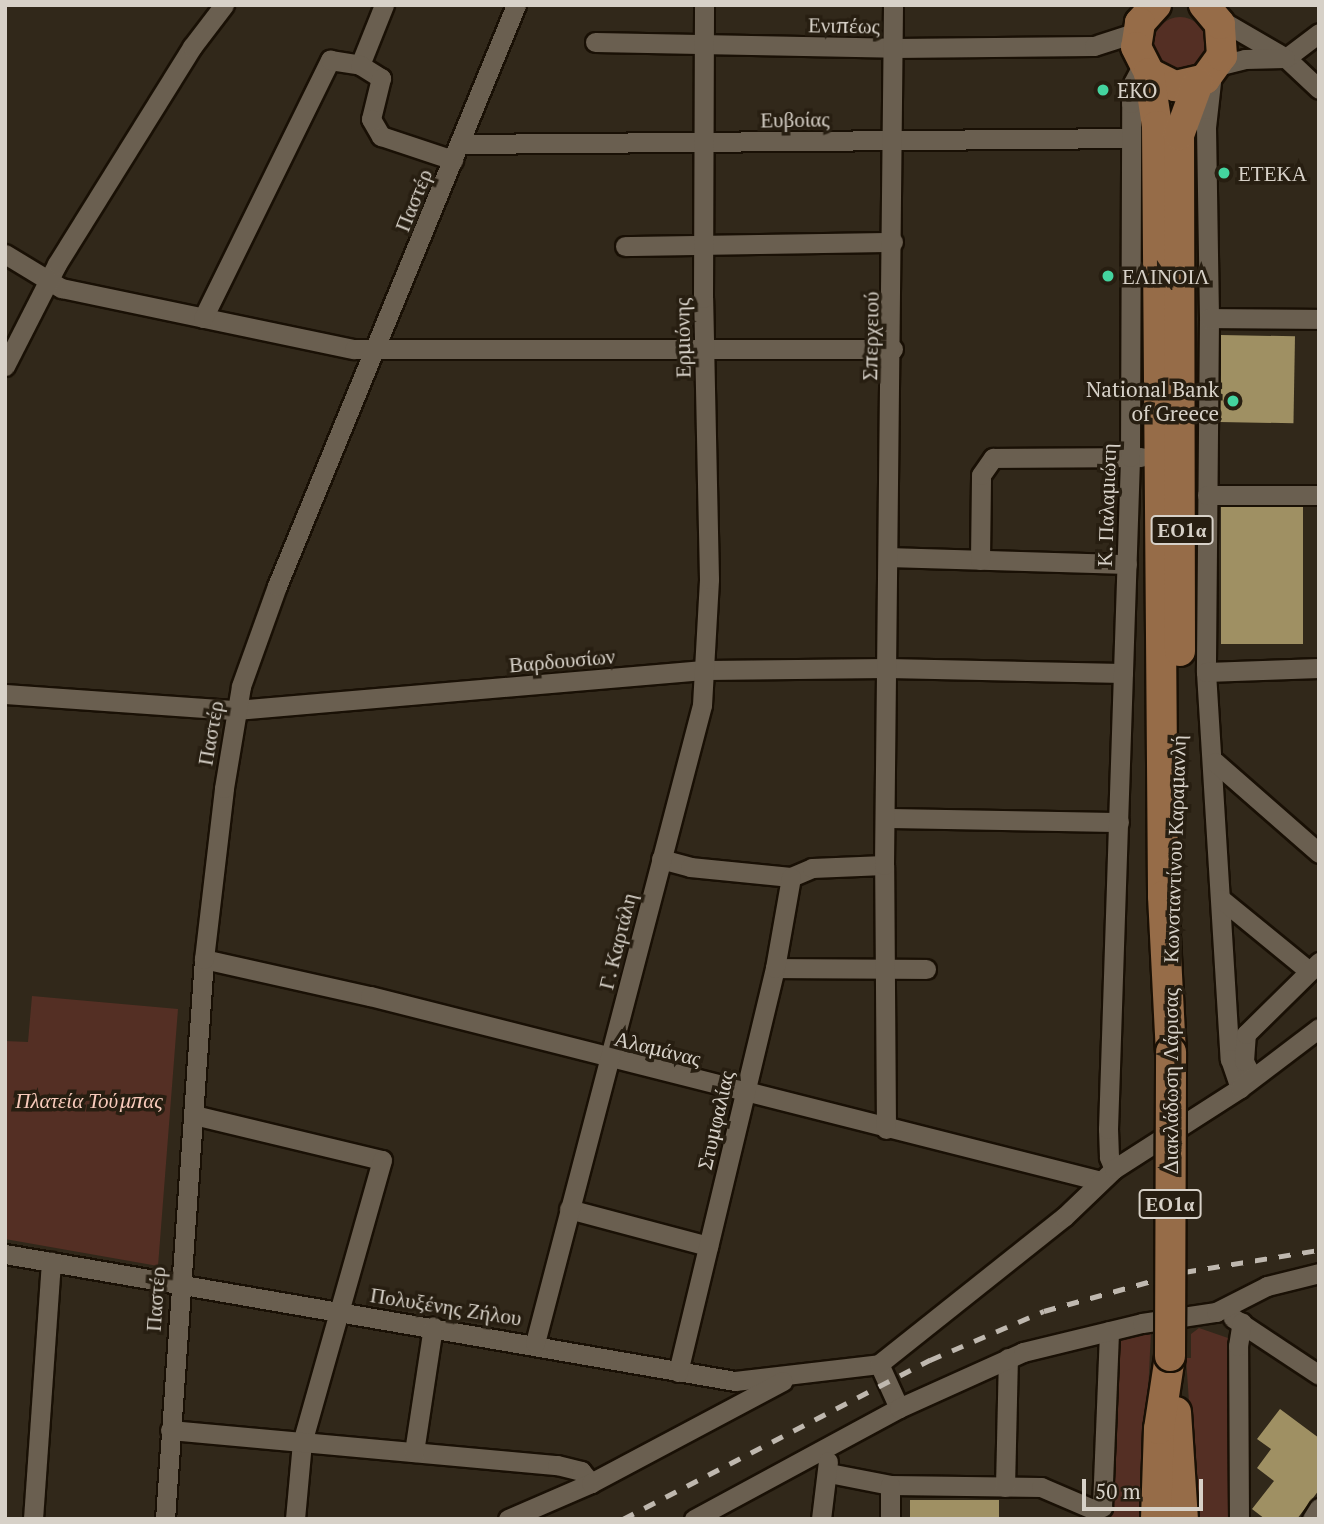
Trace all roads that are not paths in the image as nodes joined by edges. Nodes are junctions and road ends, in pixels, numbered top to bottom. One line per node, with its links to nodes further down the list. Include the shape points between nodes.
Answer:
1 (224, 5): 24 (street, via 192,47)
2 (384, 5): 13 (street)
3 (516, 5): 19 (street, Παστέρ)
4 (704, 5): 10 (street, Ερμιόνης)
5 (893, 5): 11 (street, Σπερχειού)
6 (1210, 12): 12 (street); 14 (main road, Κωνσταντίνου Καραμανλή / ΕΟ1α, via 1224,42)
7 (1319, 33): 12 (street)
8 (1146, 36): 11 (street, Ενιπέως, via 1094,46); 14 (main road, via 1175,86); 16 (street, Κ. Παλαμιώτη, via 1132,88); 33 (main road, Κωνσταντίνου Καραμανλή / ΕΟ1α, via 1157,127)
9 (595, 42): 10 (street, Ενιπέως)
10 (705, 44): 11 (street, Ενιπέως); 18 (street, Ερμιόνης)
11 (894, 48): 17 (street, Σπερχειού)
12 (1286, 58): 14 (street, via 1251,58); 15 (street)
13 (360, 65): 19 (street, Ευβοίας, via 383,83 371,118 374,130 407,147); 25 (street, via 337,58 326,64)
14 (1209, 74): 26 (street, Κωνσταντίνου Καραμανλή); 59 (main road, Κωνσταντίνου Καραμανλή / ΕΟ1α, via 1179,135 1182,575)
15 (1319, 89)
16 (1131, 138): 17 (street, Ευβοίας); 32 (street, Κ. Παλαμιώτη)
17 (894, 139): 18 (street, Ευβοίας); 20 (street, Σπερχειού)
18 (706, 144): 19 (street, Ευβοίας); 21 (street, Ερμιόνης)
19 (457, 152): 29 (street, Παστέρ)
20 (893, 242): 21 (street); 30 (street, Σπερχειού)
21 (705, 245): 22 (street); 28 (street, Ερμιόνης)
22 (625, 246)
23 (5, 254): 24 (street)
24 (48, 282): 25 (street, via 73,292); 31 (street)
25 (203, 318): 29 (street, via 354,349)
26 (1209, 318): 27 (street); 34 (street, Κωνσταντίνου Καραμανλή)
27 (1319, 319)
28 (705, 346): 29 (street); 30 (street); 41 (street, Ερμιόνης)
29 (377, 348): 45 (street, Παστέρ, via 268,609)
30 (893, 349): 36 (street, Σπερχειού)
31 (5, 366)
32 (1130, 457): 33 (street); 37 (street, via 993,458 981,475); 38 (street, Κ. Παλαμιώτη)
33 (1159, 458): 59 (main road, Κωνσταντίνου Καραμανλή / ΕΟ1α, via 1163,896)
34 (1207, 495): 35 (street); 42 (street, Κωνσταντίνου Καραμανλή)
35 (1319, 495)
36 (888, 557): 37 (street); 39 (street, Σπερχειού)
37 (980, 560): 38 (street)
38 (1127, 564): 43 (street, Κ. Παλαμιώτη)
39 (887, 668): 41 (street, Βαρδουσίων); 43 (street, Βαρδουσίων); 47 (street, Σπερχειού)
40 (1319, 668): 42 (street)
41 (706, 670): 45 (street, Βαρδουσίων); 50 (street, Γ. Καρτάλη, via 698,727)
42 (1206, 672): 46 (street, Κωνσταντίνου Καραμανλή)
43 (1124, 673): 48 (street, Κ. Παλαμιώτη)
44 (5, 694): 45 (street, Βαρδουσίων)
45 (236, 710): 54 (street, Παστέρ)
46 (1215, 762): 49 (street); 53 (street, Κωνσταντίνου Καραμανλή)
47 (885, 818): 48 (street); 51 (street, Σπερχειού)
48 (1119, 822): 66 (street, Κ. Παλαμιώτη)
49 (1319, 853)
50 (661, 859): 52 (street, via 690,867); 61 (street, Γ. Καρτάλη)
51 (884, 865): 52 (street, via 813,868); 57 (street, Σπερχειού)
52 (791, 877): 56 (street, Στυμφαλίας)
53 (1221, 899): 55 (street); 62 (street, Κωνσταντίνου Καραμανλή, via 1230,1059)
54 (204, 959): 61 (street, Αλαμάνας); 64 (street, Παστέρ)
55 (1314, 967): 62 (street, via 1246,1034)
56 (775, 968): 57 (street); 63 (street, Στυμφαλίας)
57 (885, 969): 58 (street); 65 (street, Σπερχειού)
58 (926, 969)
59 (1170, 974): 79 (main road, Διακλάδωση Λάρισας / ΕΟ1α, bridge)
60 (1319, 1028): 62 (street)
61 (611, 1059): 63 (street, Αλαμάνας); 67 (street, Γ. Καρτάλη)
62 (1247, 1083): 66 (street)
63 (745, 1093): 65 (street, Αλαμάνας); 68 (street, Στυμφαλίας)
64 (194, 1115): 72 (street, Παστέρ); 73 (street, via 382,1160)
65 (886, 1129): 66 (street, Αλαμάνας)
66 (1108, 1175): 81 (street, via 1064,1217)
67 (569, 1209): 68 (street); 78 (street, Γ. Καρτάλη)
68 (708, 1246): 83 (street, Στυμφαλίας)
69 (5, 1254): 70 (street, Πολυξένης Ζήλου)
70 (51, 1262): 72 (street, Πολυξένης Ζήλου); 96 (street)
71 (1319, 1273): 74 (street, via 1267,1286)
72 (178, 1284): 73 (street, Πολυξένης Ζήλου); 86 (street, Παστέρ)
73 (338, 1311): 76 (street, Πολυξένης Ζήλου); 87 (street)
74 (1216, 1312): 75 (street); 77 (street)
75 (1242, 1322): 82 (street); 105 (street, via 1238,1346)
76 (433, 1325): 78 (street, Πολυξένης Ζήλου); 89 (street)
77 (1109, 1331): 80 (street); 93 (street, via 1102,1507 1095,1510 1041,1487)
78 (535, 1343): 83 (street, Πολυξένης Ζήλου)
79 (1170, 1356): 103 (main road, Διακλάδωση Λάρισας / ΕΟ1α, via 1159,1429); 104 (main road, Διακλάδωση Λάρισας / ΕΟ1α)
80 (1008, 1358): 85 (street); 93 (street)
81 (879, 1364): 84 (street, Πολυξένης Ζήλου); 85 (street)
82 (1315, 1364)
83 (678, 1371): 84 (street, Πολυξένης Ζήλου, via 735,1381)
84 (794, 1375): 91 (street)
85 (899, 1408): 88 (street)
86 (170, 1430): 87 (street); 97 (street, Παστέρ)
87 (302, 1441): 89 (street); 98 (street)
88 (827, 1447): 90 (street); 95 (street)
89 (414, 1451): 91 (street, via 557,1465 581,1471)
90 (829, 1473): 92 (street); 101 (street)
91 (591, 1483): 99 (street)
92 (890, 1485): 93 (street); 102 (street)
93 (1005, 1487)
94 (1319, 1508): 106 (street)
95 (724, 1511): 100 (street)
96 (33, 1519)
97 (164, 1519)
98 (295, 1519)
99 (508, 1519)
100 (694, 1519)
101 (821, 1519)
102 (890, 1519)
103 (1156, 1519)
104 (1183, 1519)
105 (1239, 1519)
106 (1311, 1519)

